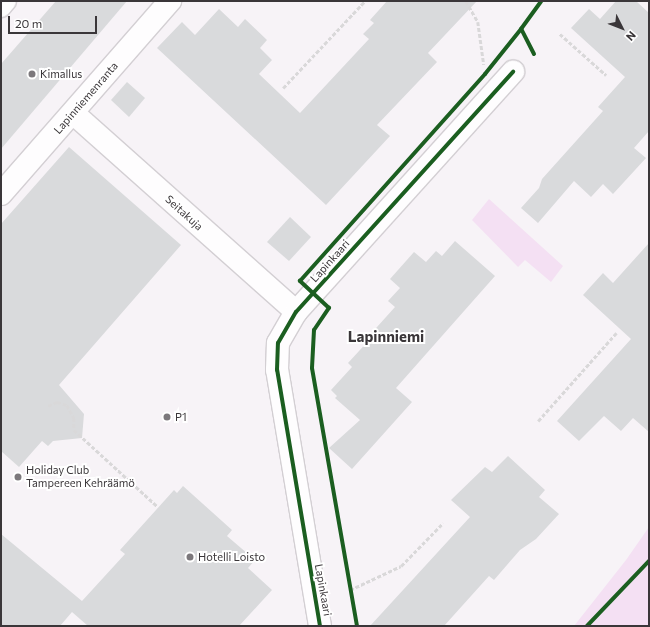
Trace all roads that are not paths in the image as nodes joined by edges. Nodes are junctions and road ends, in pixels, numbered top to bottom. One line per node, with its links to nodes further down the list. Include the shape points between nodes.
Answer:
1 (7, 1): 3 (lane)
2 (170, 1): 5 (street, Lapinniemenranta)
3 (1, 8)
4 (513, 72): 7 (street, Lapinkaari)
5 (73, 112): 6 (street, Lapinniemenranta); 7 (street, Seitakuja)
6 (1, 194)
7 (296, 312): 8 (street, Lapinkaari, via 278,343 277,370)
8 (320, 626)

